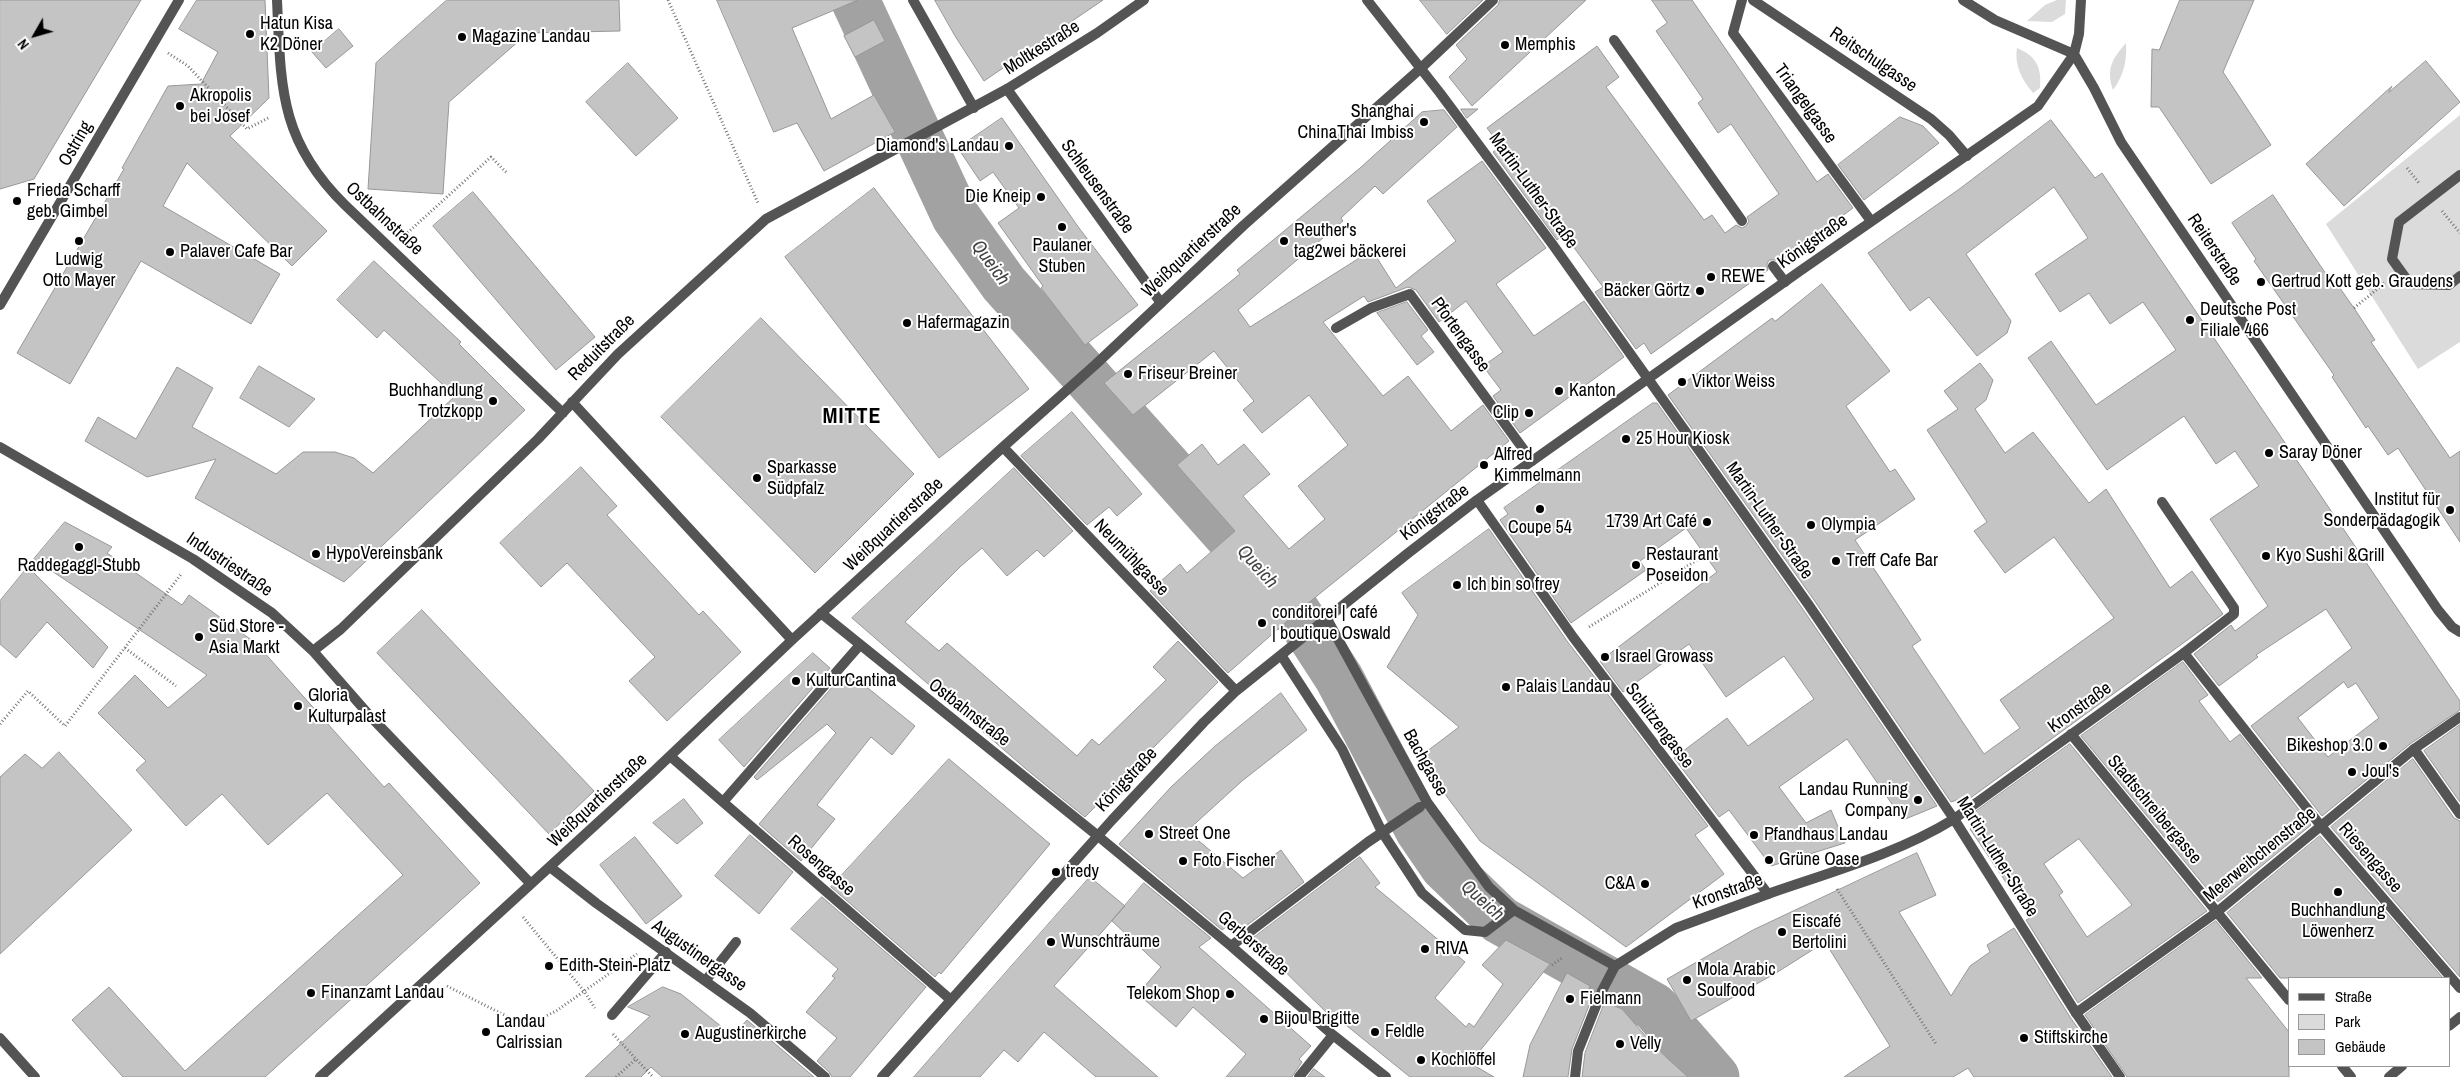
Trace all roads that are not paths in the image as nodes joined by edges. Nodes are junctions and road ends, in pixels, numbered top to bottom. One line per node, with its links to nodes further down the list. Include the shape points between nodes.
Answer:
1 (179, 0): 25 (street, Ostring)
2 (277, 0): 29 (street, Ostbahnstraße, via 286,108 291,126 314,171)
3 (913, 0): 15 (street)
4 (1144, 0): 14 (street, Moltkestraße, via 1098,33)
5 (1367, 0): 13 (street, Martin-Luther-Straße)
6 (1493, 0): 13 (street, Weißquartierstraße)
7 (1742, 0): 20 (street, Triangelgasse, via 1733,33)
8 (1753, 0): 17 (street, Reitschulgasse, via 1931,119)
9 (1963, 0): 12 (street, via 1995,20)
10 (2081, 0): 12 (street)
11 (1614, 40): 19 (street)
12 (2074, 54): 17 (street, Königstraße, via 2038,106); 37 (street, Reiterstraße, via 2121,142 2432,602)
13 (1420, 69): 24 (street, Weißquartierstraße, via 1291,182); 27 (street, Martin-Luther-Straße, via 1553,245)
14 (1007, 89): 15 (street, Moltkestraße); 24 (street, Schleusenstraße)
15 (974, 108): 16 (street, Moltkestraße)
16 (954, 120): 28 (street, Reduitstraße, via 766,219 643,329)
17 (1967, 156): 20 (street, Königstraße)
18 (2460, 175): 22 (street, via 2399,222 2392,259 2410,284 2449,285)
19 (1742, 221)
20 (1871, 221): 23 (street, Königstraße)
21 (1773, 266): 23 (street)
22 (2460, 276)
23 (1785, 282): 27 (street, Königstraße)
24 (1161, 303): 31 (street, Weißquartierstraße)
25 (0, 305)
26 (1336, 328): 32 (street, Pfortengasse, via 1371,308 1410,294)
27 (1648, 380): 32 (street, Königstraße); 51 (street, Martin-Luther-Straße, via 1808,604)
28 (572, 402): 29 (street, Reduitstraße); 38 (street)
29 (562, 412): 40 (street, Reduitstraße, via 534,443 348,622)
30 (0, 447): 40 (street, Industriestraße, via 192,559 272,613)
31 (1002, 447): 35 (street, Weißquartierstraße); 43 (street, Neumühlgasse)
32 (1532, 461): 33 (street, Königstraße)
33 (1477, 500): 36 (street, Königstraße); 57 (street, Schützengasse, via 1573,637)
34 (2162, 502): 41 (street, Kronstraße, via 2234,608 2234,614 2225,622)
35 (821, 613): 38 (street, Weißquartierstraße); 39 (street, Ostbahnstraße)
36 (1327, 619): 42 (street, Königstraße); 58 (street, Bachgasse, via 1427,802)
37 (2460, 632)
38 (792, 640): 47 (street, Weißquartierstraße)
39 (859, 646): 48 (street); 54 (street, Ostbahnstraße)
40 (313, 651): 56 (street, Industriestraße)
41 (2184, 652): 45 (street, Kronstraße); 52 (street, Riesengasse)
42 (1281, 655): 43 (street, Königstraße); 53 (street, via 1342,749)
43 (1236, 691): 54 (street, Königstraße)
44 (2460, 716): 46 (street, Meerweibchenstraße)
45 (2071, 734): 51 (street, Kronstraße); 59 (street, Stadtschreibergasse)
46 (2414, 749): 50 (street); 52 (street, Meerweibchenstraße)
47 (670, 756): 48 (street, Rosengasse); 55 (street, Weißquartierstraße)
48 (723, 802): 67 (street, Rosengasse)
49 (1420, 807): 53 (street, Bachgasse)
50 (2460, 814)
51 (1954, 819): 57 (street, Kronstraße, via 1931,833 1877,855); 68 (street, Martin-Luther-Straße)
52 (2322, 826): 59 (street, Meerweibchenstraße); 65 (street, Riesengasse)
53 (1382, 832): 58 (street, via 1422,893 1465,930 1485,932); 61 (street, Bachgasse)
54 (1098, 836): 61 (street, Gerberstraße); 67 (street, Königstraße)
55 (550, 867): 56 (street, Weißquartierstraße); 62 (street, Augustinergasse)
56 (530, 883): 76 (street, Weißquartierstraße)
57 (1768, 894): 63 (street, Kronstraße, via 1676,928)
58 (1510, 912): 63 (street, Bachgasse)
59 (2217, 912): 66 (street, Stadtschreibergasse); 68 (street, Meerweibchenstraße)
60 (736, 942): 64 (street)
61 (1231, 946): 72 (street, Gerberstraße)
62 (666, 952): 64 (street, Augustinergasse); 69 (street)
63 (1613, 970): 81 (street, Kronstraße, via 1578,1050)
64 (706, 980): 77 (street, Augustinergasse, via 782,1038)
65 (2460, 988)
66 (2288, 999)
67 (952, 1000): 78 (street, Königstraße)
68 (2076, 1013): 82 (street, Martin-Luther-Straße)
69 (612, 1015)
70 (2460, 1016): 71 (street)
71 (2450, 1025)
72 (1333, 1035): 79 (street); 80 (street, Gerberstraße)
73 (0, 1038): 75 (street)
74 (2343, 1067): 83 (street)
75 (35, 1077)
76 (320, 1077)
77 (826, 1077)
78 (882, 1077)
79 (1299, 1077)
80 (1386, 1077)
81 (1575, 1077)
82 (2120, 1077)
83 (2351, 1077)

